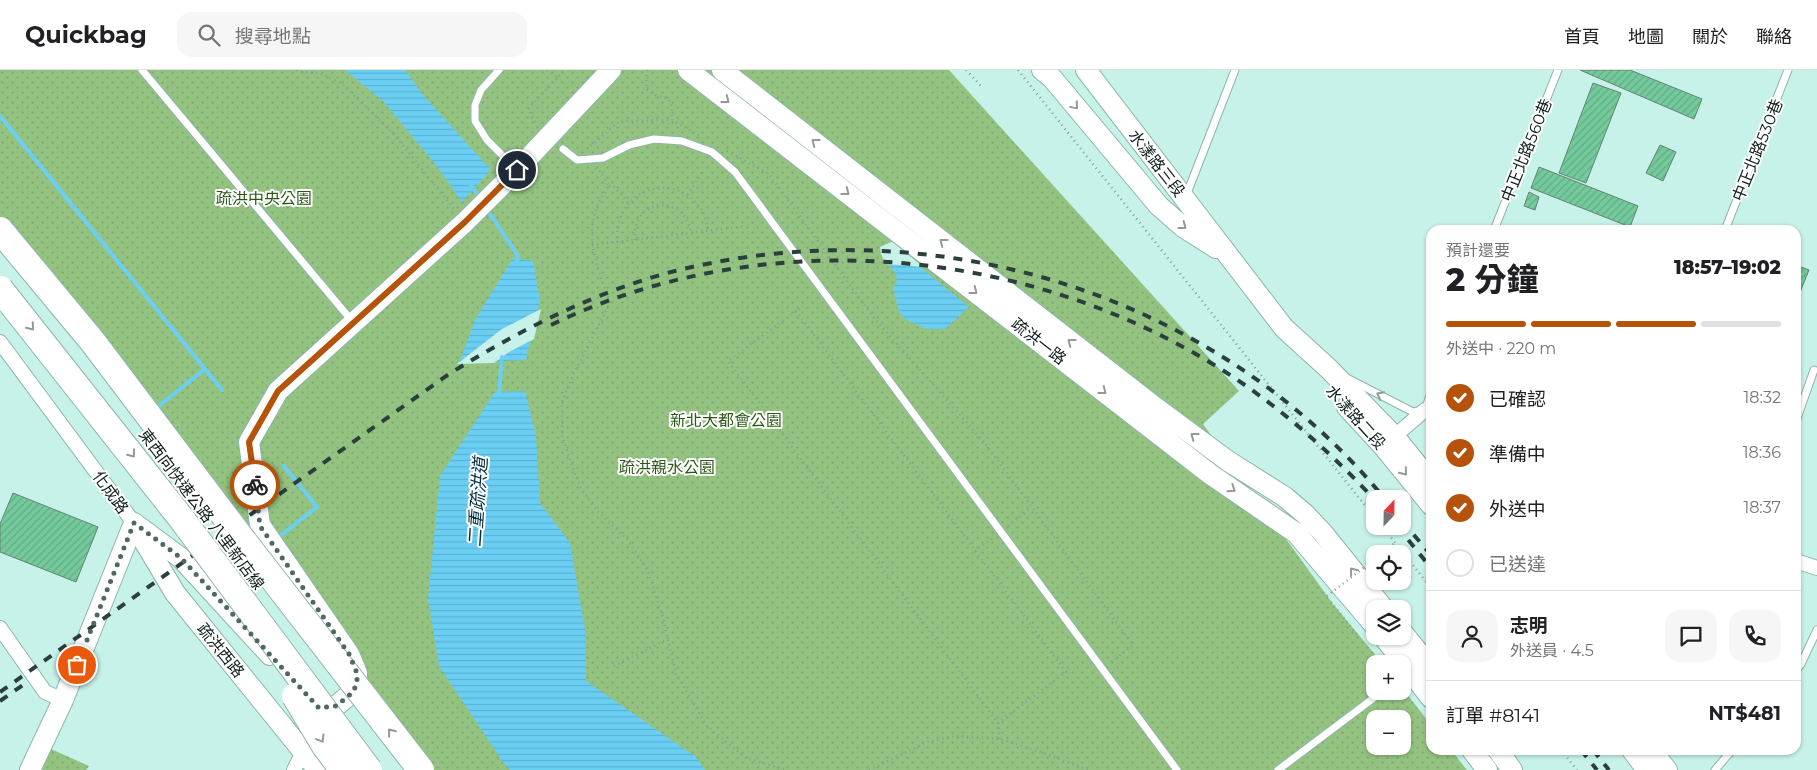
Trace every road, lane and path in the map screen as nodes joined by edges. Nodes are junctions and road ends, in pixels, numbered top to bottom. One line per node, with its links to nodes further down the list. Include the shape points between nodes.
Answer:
1 (142, 70): 46 (lane)
2 (297, 70): 31 (path, via 319,73 340,83 393,133)
3 (498, 70): 25 (lane, via 481,90 475,105 476,122 487,140)
4 (547, 70): 17 (path)
5 (565, 70): 17 (path)
6 (612, 70): 25 (street)
7 (647, 70): 19 (path, via 646,88 651,94 668,98 672,103)
8 (688, 70): 68 (street, 疏洪一路, one-way to 68, via 1210,474 1296,533)
9 (722, 70): 67 (street, 疏洪一路, one-way to 9, via 1322,532 1285,497 1228,461 1151,404)
10 (966, 70): 18 (path)
11 (1018, 70): 57 (path)
12 (1042, 70): 42 (street, one-way to 42, via 1159,206 1183,227)
13 (1235, 70): 29 (lane)
14 (1558, 70): 32 (lane, 中正北路560巷)
15 (1788, 70): 33 (lane, 中正北路530巷)
16 (1091, 73): 29 (street, 水漾路三段)
17 (557, 78): 20 (path, via 528,109)
18 (983, 88)
19 (672, 120): 21 (path); 24 (path, via 620,121)
20 (535, 122)
21 (704, 138)
22 (720, 147): 77 (path, via 769,174 874,318 984,442 1133,645)
23 (563, 149): 24 (lane)
24 (577, 160): 27 (path, via 599,170); 77 (lane, via 603,158 629,145 654,139 682,141 712,152 735,172)
25 (517, 170): 31 (street)
26 (702, 172): 28 (path)
27 (609, 186): 30 (path, via 613,186); 40 (path, via 594,214)
28 (688, 195): 30 (path, via 671,188 661,188 643,192); 36 (path, via 703,212)
29 (1185, 199): 42 (street, 水漾路三段)
30 (629, 203): 39 (path, via 619,220)
31 (465, 222): 46 (street)
32 (1496, 225)
33 (1727, 225)
34 (746, 226): 36 (path)
35 (0, 230): 98 (highway, one-way to 35, bridge, via 242,540 94,342)
36 (709, 231): 37 (path)
37 (691, 233): 38 (path); 38 (path, via 689,222 680,211 660,205 640,216)
38 (635, 240): 39 (path)
39 (617, 242): 40 (path)
40 (592, 245): 72 (path, via 610,304 562,402 562,436 580,487 599,513 628,540 648,571)
41 (0, 254): 97 (highway, 東西向快速公路 八里新店線, via 230,543)
42 (1228, 256): 47 (street, 水漾路二段)
43 (0, 289): 65 (highway, 東西向快速公路 八里新店線, one-way to 65, bridge, via 106,421)
44 (803, 306): 45 (path)
45 (796, 311): 82 (path, via 1066,672); 82 (path, via 728,361)
46 (353, 322): 58 (street, via 278,391 249,442 260,526 349,654 357,673 353,692 336,706 319,708 181,558)
47 (1284, 328): 49 (street, 水漾路二段); 54 (street, 水漾路二段, via 1290,346)
48 (0, 342): 58 (street, 化成路)
49 (1329, 369): 52 (lane, one-way to 49, via 1413,412); 54 (street, 水漾路二段)
50 (1814, 370): 51 (lane)
51 (1801, 407)
52 (1426, 411)
53 (1426, 412): 54 (street)
54 (1388, 441): 55 (street, 水漾路二段); 56 (street, 水漾路二段, one-way to 56)
55 (1426, 477)
56 (1426, 498)
57 (1366, 507)
58 (134, 523): 80 (street, 化成路); 84 (street, 疏洪西路, via 176,593)
59 (1389, 535): 60 (path)
60 (1395, 543): 61 (path); 66 (path)
61 (1392, 545)
62 (1801, 562): 64 (street)
63 (1366, 566): 71 (path, bridge, via 1327,596)
64 (1817, 568)
65 (224, 577): 95 (highway, one-way to 95, bridge, via 325,746); 96 (highway, 東西向快速公路 八里新店線, bridge)
66 (1426, 582)
67 (1377, 600)
68 (1366, 615)
69 (0, 628): 80 (street, via 45,692)
70 (1817, 630): 75 (lane)
71 (1358, 636)
72 (668, 639): 76 (path); 99 (path, via 676,674 708,726 746,758)
73 (1411, 643): 74 (street)
74 (1426, 662)
75 (1801, 664)
76 (614, 666)
77 (1102, 669): 102 (lane)
78 (1411, 679): 79 (street)
79 (1426, 693)
80 (63, 700): 92 (street, 化成路)
81 (1371, 700): 103 (lane)
82 (998, 723): 83 (path)
83 (1000, 738): 100 (path, via 956,736 926,742); 101 (path)
84 (303, 752): 93 (street); 94 (street, 疏洪西路)
85 (1476, 755): 104 (street)
86 (1502, 755): 105 (street)
87 (1565, 755): 106 (path)
88 (1634, 755): 107 (street)
89 (1635, 755): 108 (street)
90 (1655, 755): 109 (street)
91 (1728, 755): 110 (lane)
92 (30, 770)
93 (294, 770)
94 (318, 770)
95 (343, 770)
96 (369, 770)
97 (398, 770)
98 (421, 770)
99 (786, 770)
100 (869, 770)
101 (1088, 770)
102 (1177, 770)
103 (1278, 770)
104 (1487, 770)
105 (1512, 770)
106 (1577, 770)
107 (1643, 770)
108 (1648, 770)
109 (1667, 770)
110 (1715, 770)

